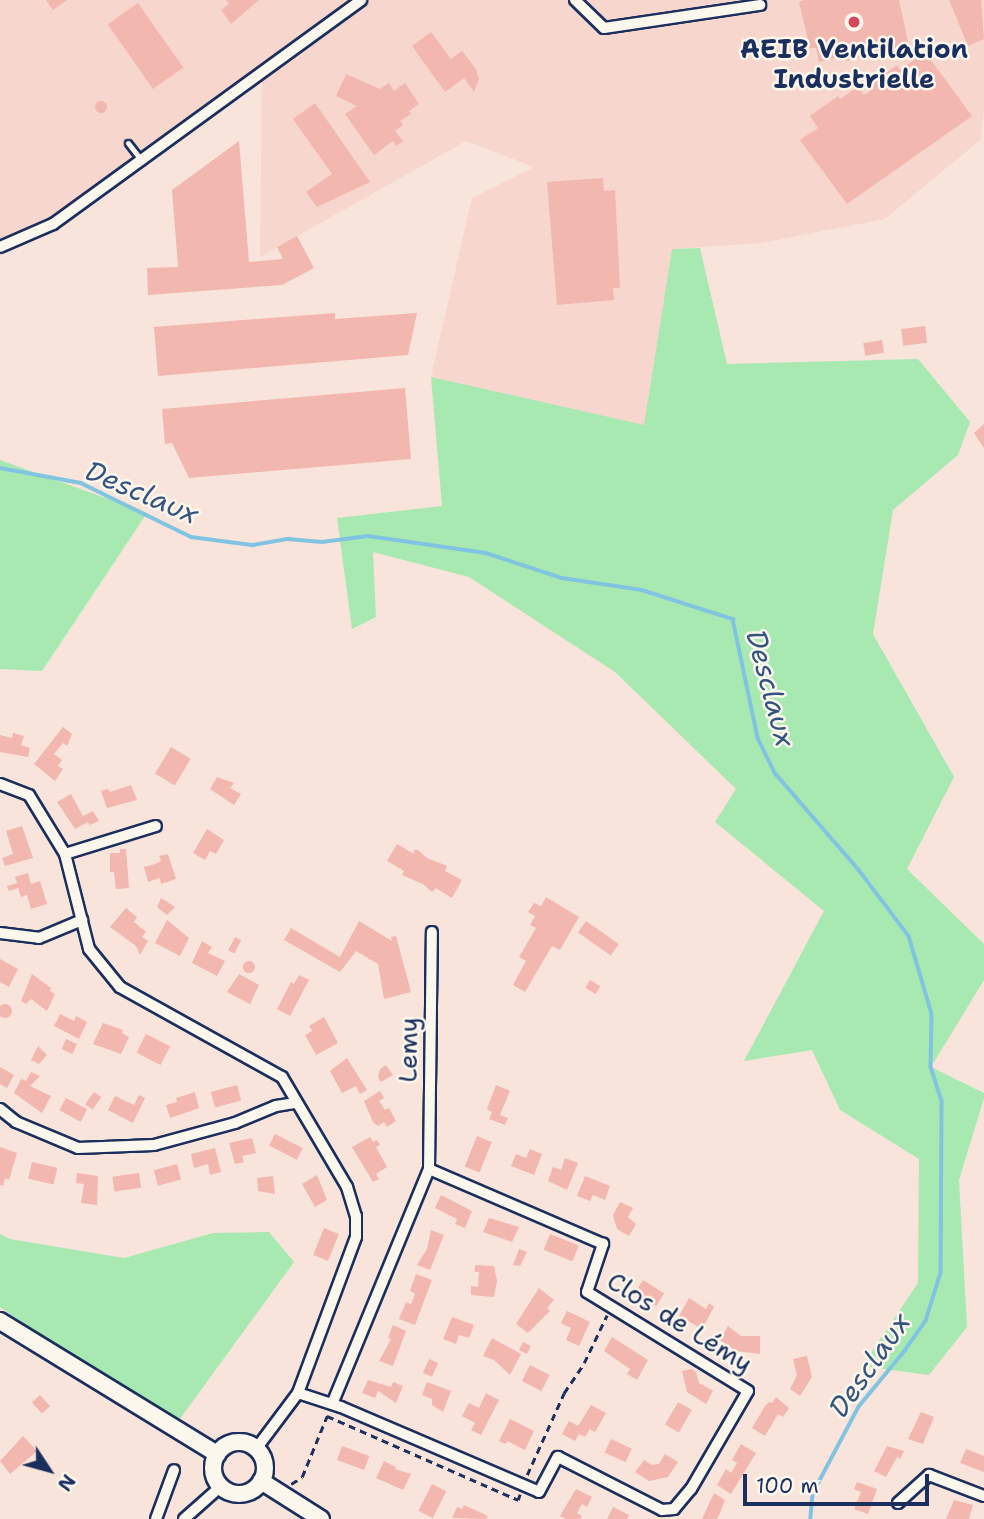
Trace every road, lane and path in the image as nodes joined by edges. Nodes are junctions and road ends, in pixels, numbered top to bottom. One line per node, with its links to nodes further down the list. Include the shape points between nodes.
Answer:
1 (361, 0): 5 (street)
2 (575, 0): 3 (street, via 604,28)
3 (760, 5)
4 (128, 143): 5 (lane)
5 (142, 161): 6 (street, via 53,224)
6 (0, 247)
7 (0, 784): 9 (street, via 29,795)
8 (156, 826): 9 (street)
9 (65, 854): 10 (street)
10 (82, 920): 12 (street, via 39,938); 13 (street, via 89,949 120,987 282,1077)
11 (432, 932): 15 (street, Lemy)
12 (0, 933)
13 (296, 1103): 14 (street, via 153,1145 78,1148 16,1122); 18 (street, via 347,1187 356,1216 356,1237)
14 (0, 1109)
15 (429, 1169): 16 (street, Clos de Lémy, via 603,1244 587,1292); 19 (street)
16 (611, 1307): 24 (path, via 564,1393); 24 (street, Clos de Lémy, via 748,1391 691,1489 674,1509 662,1510 558,1457 539,1492)
17 (0, 1321): 21 (street)
18 (298, 1393): 19 (street); 20 (street)
19 (332, 1404): 24 (street)
20 (256, 1449): 21 (street, via 240,1442); 23 (street, via 265,1464)
21 (217, 1454): 25 (street, via 212,1471)
22 (174, 1470): 29 (street)
23 (261, 1481): 25 (street, via 242,1494); 26 (street)
24 (522, 1486): 26 (path, via 518,1500 327,1416 302,1478)
25 (220, 1487): 30 (street)
26 (282, 1494): 31 (street)
27 (984, 1496): 28 (street, via 929,1475)
28 (898, 1503)
29 (156, 1519)
30 (184, 1519)
31 (321, 1519)

